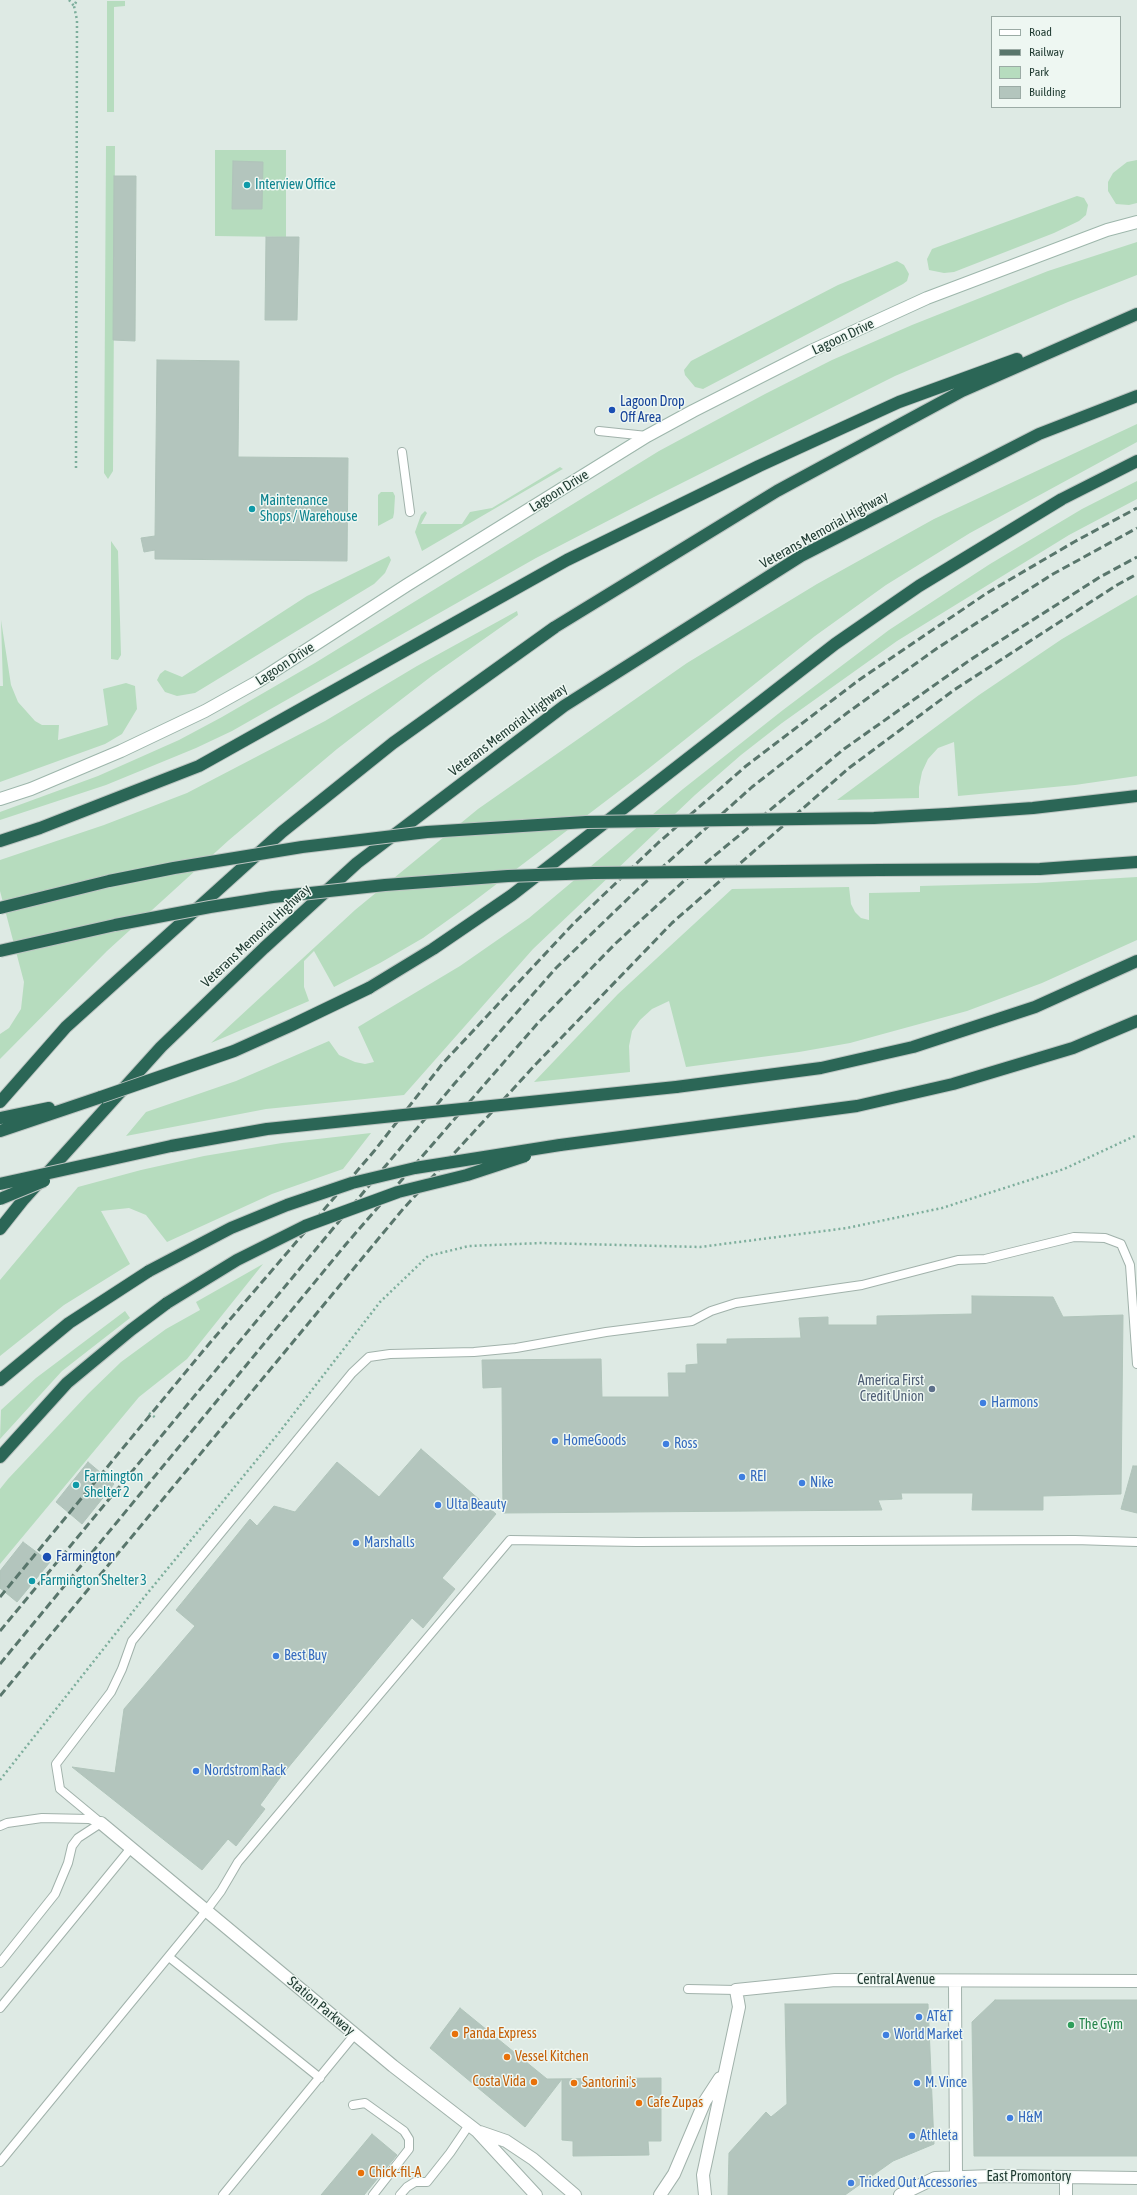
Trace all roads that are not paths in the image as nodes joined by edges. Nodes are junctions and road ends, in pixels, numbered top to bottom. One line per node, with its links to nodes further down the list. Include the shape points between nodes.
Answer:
1 (1137, 222): 5 (street, Lagoon Drive, via 1107,230 927,298 811,351)
2 (1136, 314): 11 (highway, via 899,402 759,466 567,560 199,766 40,828); 18 (highway, via 948,398 777,491 555,627 393,743 282,832 66,1027)
3 (1137, 396): 25 (highway, Veterans Memorial Highway, via 1039,434 802,556 564,706 357,863 264,948 162,1047 23,1200)
4 (599, 431): 5 (lane)
5 (647, 436): 10 (street, Lagoon Drive, via 251,685 200,714 121,751 31,789)
6 (402, 452): 8 (lane)
7 (1137, 461): 17 (highway, bridge, via 1062,499 912,590 835,644 512,895 433,949 369,988 234,1051)
8 (410, 512)
9 (1137, 796): 13 (highway, bridge, via 1033,808 874,818 586,822 427,832 302,847 174,868)
10 (0, 799)
11 (0, 840)
12 (1137, 862): 14 (highway, bridge, via 1040,869 508,876 384,885 273,897 210,907 121,923)
13 (0, 908)
14 (0, 951)
15 (1137, 961): 22 (highway, bridge, via 1028,1009 913,1047 821,1068 676,1087 267,1129 179,1144)
16 (1137, 1021): 21 (highway, via 1073,1048 953,1084 857,1106)
17 (101, 1097): 19 (highway); 20 (highway)
18 (0, 1102)
19 (0, 1118)
20 (0, 1131)
21 (560, 1145): 27 (highway, bridge, via 415,1168 352,1183 286,1205 243,1223 201,1242 149,1271 69,1323); 28 (highway, bridge, via 398,1192 332,1215 237,1260 167,1303 67,1383)
22 (71, 1169): 23 (highway, bridge); 24 (highway, bridge)
23 (0, 1184)
24 (0, 1199)
25 (0, 1229)
26 (1137, 1364): 30 (lane, via 1130,1265 1121,1244 1106,1238 1074,1237 985,1259 958,1260 862,1285 736,1303 711,1311 692,1321 606,1332 516,1348 369,1357 341,1385 132,1641 111,1692 56,1764 60,1789)
27 (0, 1380)
28 (0, 1457)
29 (1137, 1542): 33 (lane, via 510,1540 238,1862 222,1891)
30 (101, 1823): 31 (lane, via 89,1819 42,1818 7,1822); 32 (street, Station Parkway); 35 (lane, via 78,1838 72,1846 55,1894)
31 (0, 1826)
32 (131, 1848): 33 (street, Station Parkway); 40 (lane)
33 (206, 1911): 34 (lane); 41 (street, Station Parkway)
34 (169, 1956): 43 (lane); 46 (lane)
35 (0, 1963)
36 (955, 1981): 37 (street, Central Avenue); 39 (street, Central Avenue, via 835,1980); 48 (street)
37 (1137, 1981)
38 (688, 1989): 39 (lane)
39 (736, 1990): 42 (street, via 739,2007)
40 (0, 2008)
41 (355, 2034): 43 (lane); 45 (street, Station Parkway)
42 (725, 2070): 55 (street, via 705,2101 674,2174); 56 (street, via 704,2175)
43 (320, 2078): 50 (lane)
44 (353, 2105): 51 (lane, via 365,2103 404,2131 409,2139 409,2149)
45 (473, 2128): 52 (lane, via 427,2182 415,2182); 53 (street, Station Parkway); 54 (street, via 506,2141 533,2159)
46 (0, 2162)
47 (1066, 2177): 48 (street, East Promontory); 49 (street, East Promontory); 58 (street)
48 (956, 2178): 57 (street, East Promontory, via 935,2178)
49 (1137, 2178)
50 (223, 2195)
51 (373, 2195)
52 (400, 2195)
53 (536, 2195)
54 (575, 2195)
55 (660, 2195)
56 (705, 2195)
57 (900, 2195)
58 (1066, 2195)

